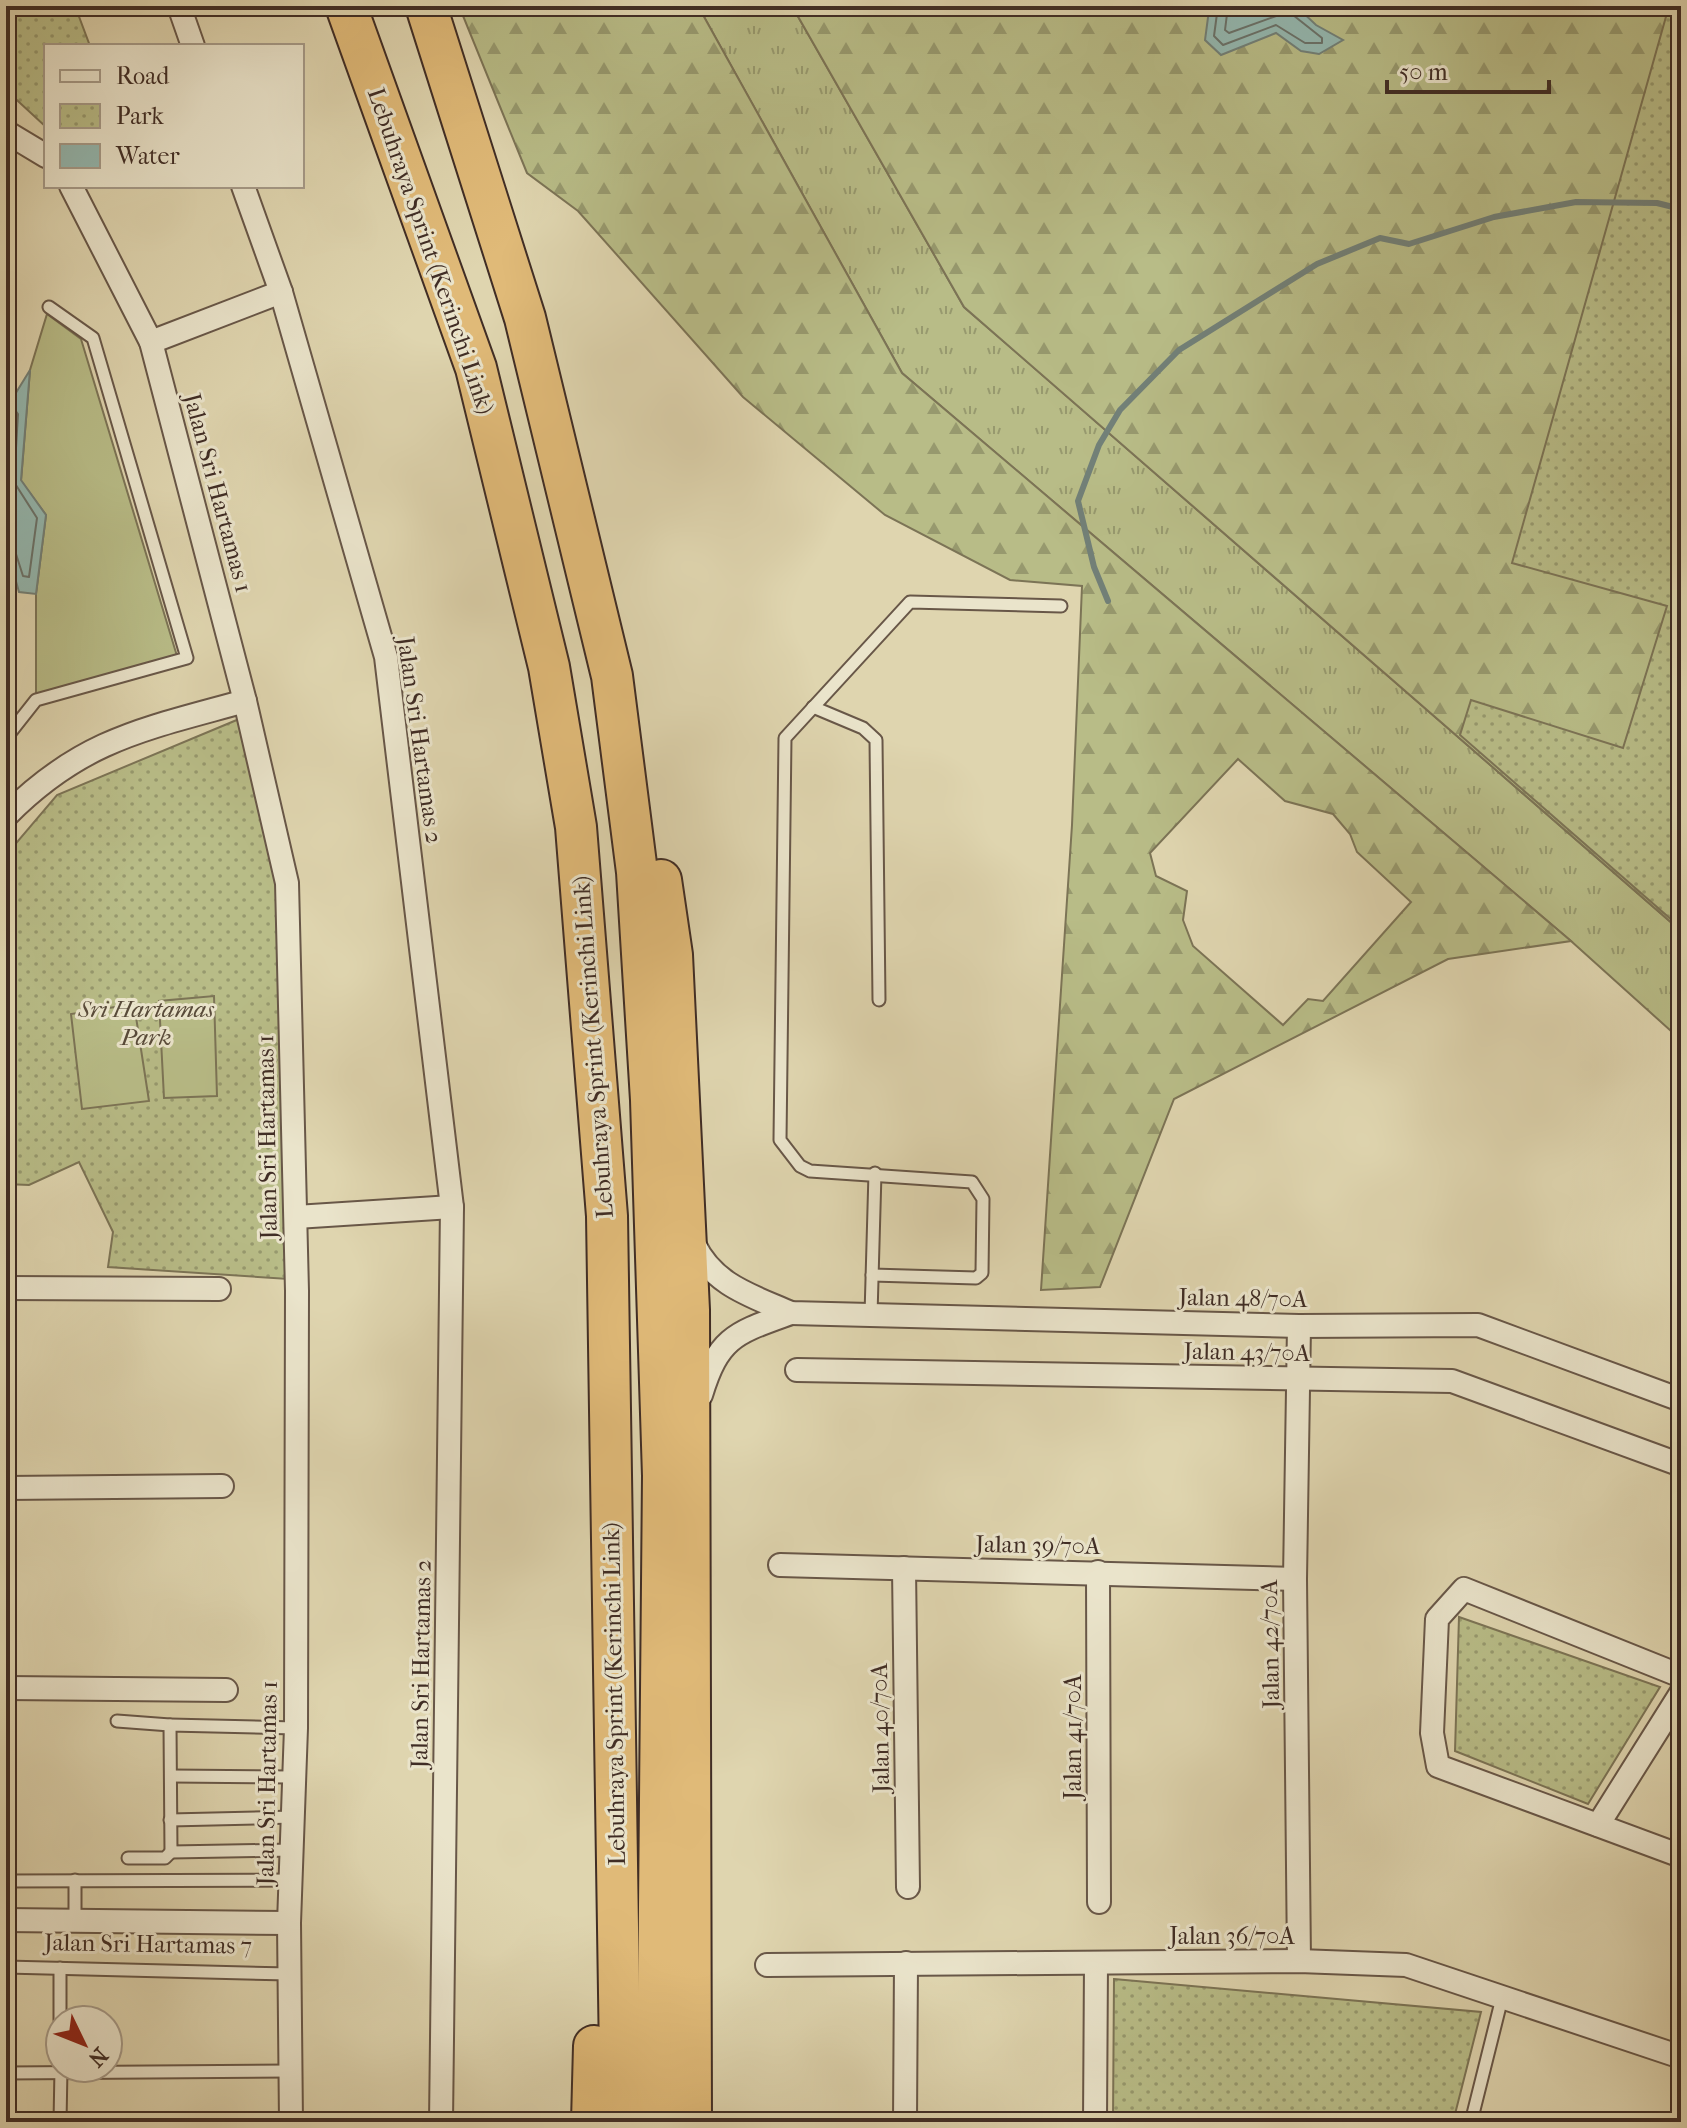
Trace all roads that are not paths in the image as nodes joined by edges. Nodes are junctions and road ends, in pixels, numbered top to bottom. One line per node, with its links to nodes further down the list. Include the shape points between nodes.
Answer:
1 (179, 6): 4 (street)
2 (346, 6): 29 (highway, Lebuhraya Sprint (Kerinchi Link), via 476,368 549,667 576,827 605,1179)
3 (426, 6): 13 (highway, Lebuhraya Sprint (Kerinchi Link), via 525,318)
4 (192, 44)
5 (6, 132): 6 (street)
6 (44, 155)
7 (72, 188): 11 (street, Jalan Sri Hartamas 1)
8 (244, 188): 9 (street, Jalan Sri Hartamas 2)
9 (281, 292): 11 (street); 21 (street, Jalan Sri Hartamas 2, via 386,657)
10 (49, 307): 16 (lane, via 93,338 187,658 36,700)
11 (151, 342): 14 (street, Jalan Sri Hartamas 1)
12 (1061, 606): 15 (lane, via 910,602)
13 (612, 676): 20 (highway, via 643,750 672,955); 85 (highway, Lebuhraya Sprint (Kerinchi Link), via 637,872 651,1100 663,1476)
14 (245, 701): 17 (street, via 131,733 90,751 55,771); 22 (street, Jalan Sri Hartamas 1, via 287,883)
15 (813, 707): 18 (lane, via 863,728 876,740); 19 (lane, via 785,738 780,1140 810,1171)
16 (6, 738)
17 (6, 816)
18 (879, 1000)
19 (875, 1173): 23 (lane); 23 (lane, via 972,1182 983,1199 982,1273 976,1278)
20 (684, 1206): 26 (street, Jalan 48/70A, via 694,1244 716,1278); 33 (highway)
21 (452, 1207): 22 (street); 82 (street, Jalan Sri Hartamas 2)
22 (296, 1217): 47 (street, Jalan Sri Hartamas 1)
23 (872, 1275): 27 (lane)
24 (6, 1288): 25 (street)
25 (219, 1289)
26 (791, 1313): 27 (street, Jalan 48/70A); 33 (street, Jalan 48/70A, via 718,1350)
27 (871, 1315): 28 (street, Jalan 48/70A)
28 (1299, 1326): 31 (street, Jalan 42/70A); 32 (street, Jalan 48/70A, via 1478,1325)
29 (609, 1360): 83 (highway); 84 (highway, Lebuhraya Sprint (Kerinchi Link))
30 (797, 1370): 31 (street, Jalan 43/70A)
31 (1297, 1379): 34 (street, Jalan 43/70A, via 1452,1381); 40 (street, Jalan 42/70A)
32 (1681, 1400)
33 (690, 1443): 86 (highway)
34 (1681, 1465)
35 (222, 1486): 36 (street)
36 (6, 1488)
37 (780, 1565): 38 (street, Jalan 39/70A)
38 (904, 1568): 39 (street, Jalan 39/70A); 60 (street, Jalan 40/70A)
39 (1098, 1572): 40 (street, Jalan 39/70A); 61 (street, Jalan 41/70A)
40 (1295, 1579): 65 (street, Jalan 42/70A)
41 (1681, 1676): 52 (street, via 1464,1589 1437,1619 1432,1733 1438,1766)
42 (6, 1688): 43 (street)
43 (226, 1690)
44 (1681, 1693): 52 (street)
45 (117, 1721): 46 (lane)
46 (170, 1725): 47 (lane); 48 (lane)
47 (296, 1728): 49 (street, Jalan Sri Hartamas 1)
48 (171, 1776): 49 (lane); 51 (lane)
49 (295, 1777): 50 (street, Jalan Sri Hartamas 1)
50 (294, 1817): 51 (lane); 53 (street, Jalan Sri Hartamas 1)
51 (170, 1820): 54 (lane)
52 (1598, 1825): 55 (street)
53 (294, 1850): 54 (lane); 58 (street, Jalan Sri Hartamas 1)
54 (171, 1852): 56 (lane, via 165,1858)
55 (1681, 1856)
56 (128, 1858)
57 (75, 1880): 58 (lane); 59 (lane); 62 (lane)
58 (292, 1880): 64 (street, Jalan Sri Hartamas 1)
59 (6, 1881)
60 (908, 1887)
61 (1099, 1902)
62 (75, 1919): 63 (street, Jalan Sri Hartamas 7); 64 (street, Jalan Sri Hartamas 7)
63 (6, 1920)
64 (289, 1923): 71 (street, Jalan Sri Hartamas 1)
65 (1299, 1961): 67 (street, Jalan 36/70A); 72 (street, Jalan 36/70A, via 1406,1965)
66 (906, 1963): 67 (street, Jalan 36/70A); 68 (street, Jalan 36/70A); 87 (street)
67 (1096, 1963): 88 (street)
68 (767, 1965)
69 (6, 1967): 70 (lane, Jalan Sri Hartamas 7)
70 (60, 1968): 71 (lane, Jalan Sri Hartamas 7); 73 (lane)
71 (289, 1974): 77 (street, Jalan Sri Hartamas 1)
72 (1502, 1998): 74 (street, Jalan 36/70A); 89 (lane)
73 (60, 2004)
74 (1681, 2057)
75 (124, 2070): 77 (lane)
76 (44, 2071): 78 (lane)
77 (290, 2071): 81 (street, Jalan Sri Hartamas 1)
78 (6, 2073)
79 (61, 2084): 80 (lane)
80 (60, 2122)
81 (291, 2122)
82 (441, 2122)
83 (592, 2122)
84 (621, 2122)
85 (657, 2122)
86 (691, 2122)
87 (905, 2122)
88 (1095, 2122)
89 (1471, 2122)

